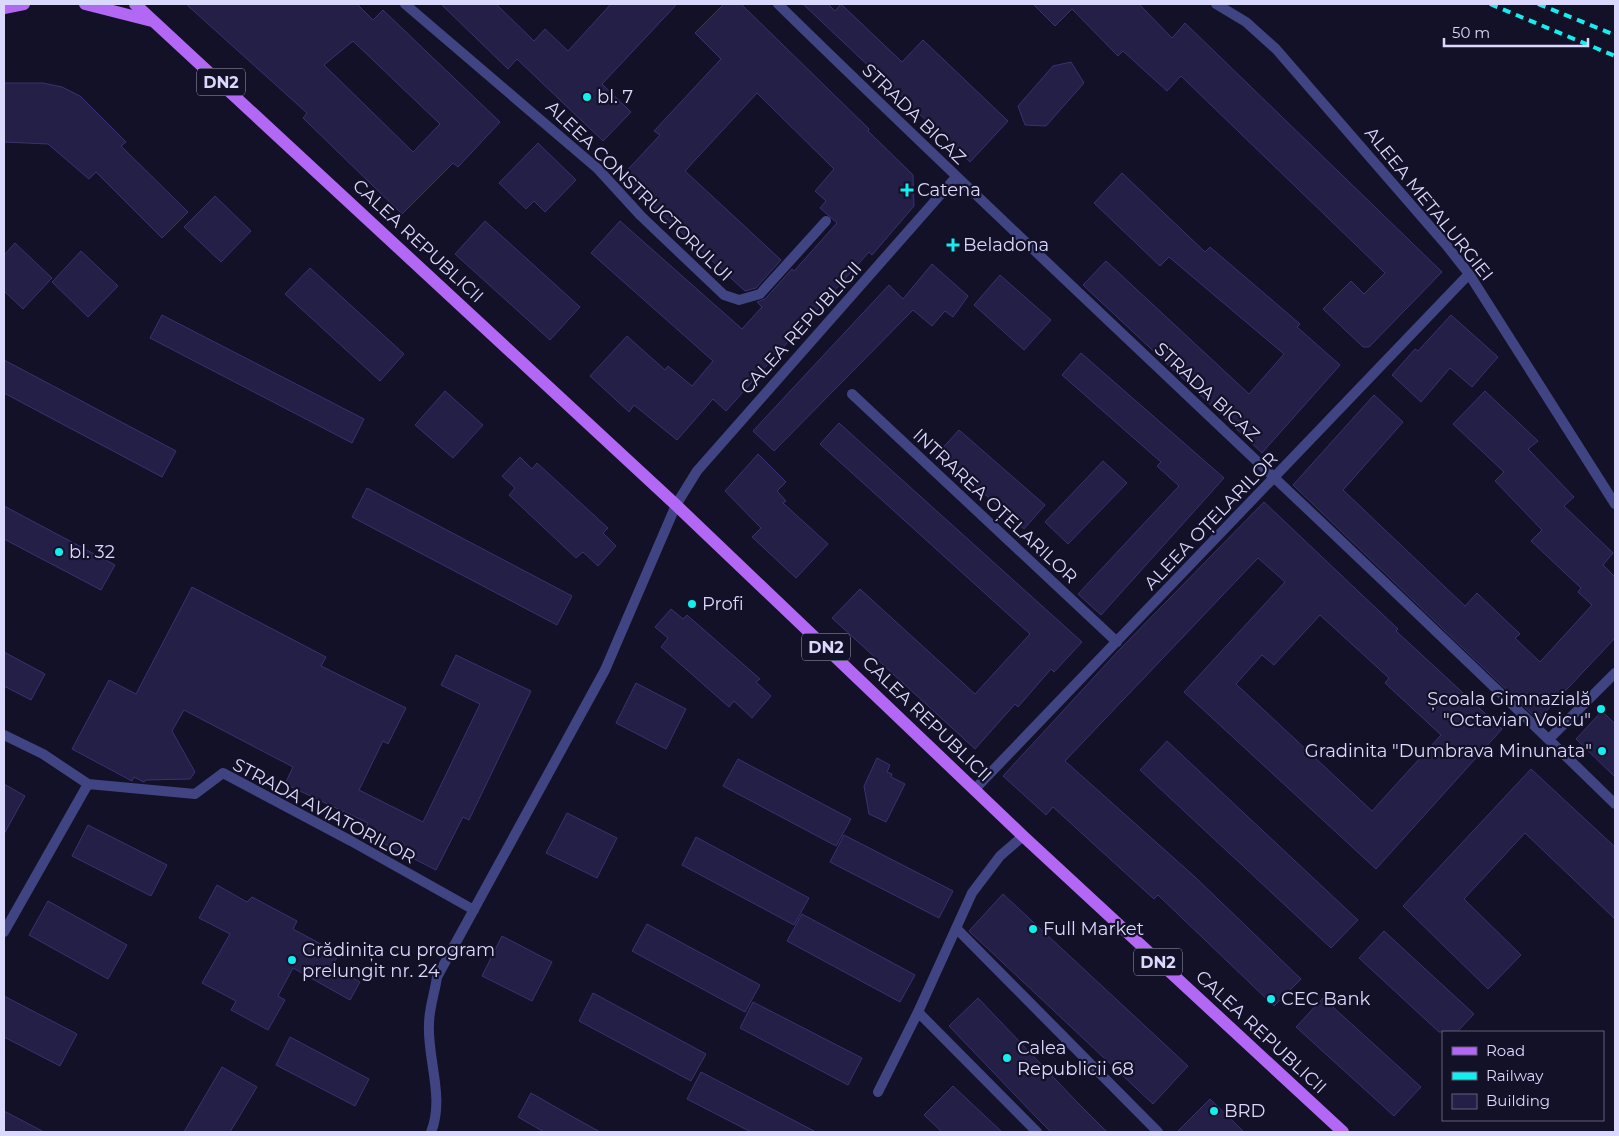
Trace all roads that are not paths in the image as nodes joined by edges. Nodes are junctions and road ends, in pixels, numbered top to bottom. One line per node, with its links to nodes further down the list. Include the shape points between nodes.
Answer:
1 (24, 4): 7 (main road)
2 (85, 4): 8 (main road)
3 (135, 4): 8 (main road, CALEA REPUBLICII / DN2)
4 (405, 4): 10 (street, ALEEA CONSTRUCTORULUI, via 598,169 641,216 724,295 739,300 760,294)
5 (778, 4): 9 (street, STRADA BICAZ)
6 (1216, 4): 11 (street, ALEEA METALURGIEI, via 1246,22 1276,49)
7 (4, 8)
8 (155, 22): 15 (main road, CALEA REPUBLICII / DN2)
9 (956, 177): 13 (street, STRADA BICAZ); 15 (street, CALEA REPUBLICII, via 697,471)
10 (826, 222)
11 (1469, 274): 13 (street, ALEEA OȚELARILOR); 14 (street, ALEEA METALURGIEI)
12 (852, 394): 16 (street, INTRAREA OȚELARILOR)
13 (1275, 478): 16 (street, ALEEA OȚELARILOR); 19 (street, STRADA BICAZ)
14 (1615, 504)
15 (676, 505): 21 (main road, CALEA REPUBLICII / DN2); 24 (street, via 604,670)
16 (1117, 642): 21 (street, ALEEA OȚELARILOR)
17 (1615, 672): 19 (street)
18 (4, 735): 20 (street, via 43,754)
19 (1549, 739): 22 (street, STRADA BICAZ)
20 (88, 784): 24 (street, STRADA AVIATORILOR, via 195,794 223,773); 26 (street)
21 (975, 789): 23 (main road, CALEA REPUBLICII / DN2)
22 (1615, 804)
23 (1023, 836): 25 (street, via 1000,856 972,893); 32 (main road, CALEA REPUBLICII / DN2)
24 (474, 910): 30 (street, via 437,977 429,1024 434,1069)
25 (956, 928): 27 (street); 31 (street)
26 (4, 932)
27 (918, 1012): 28 (street); 29 (street)
28 (878, 1092)
29 (1032, 1130)
30 (431, 1132)
31 (1158, 1132)
32 (1343, 1132)

